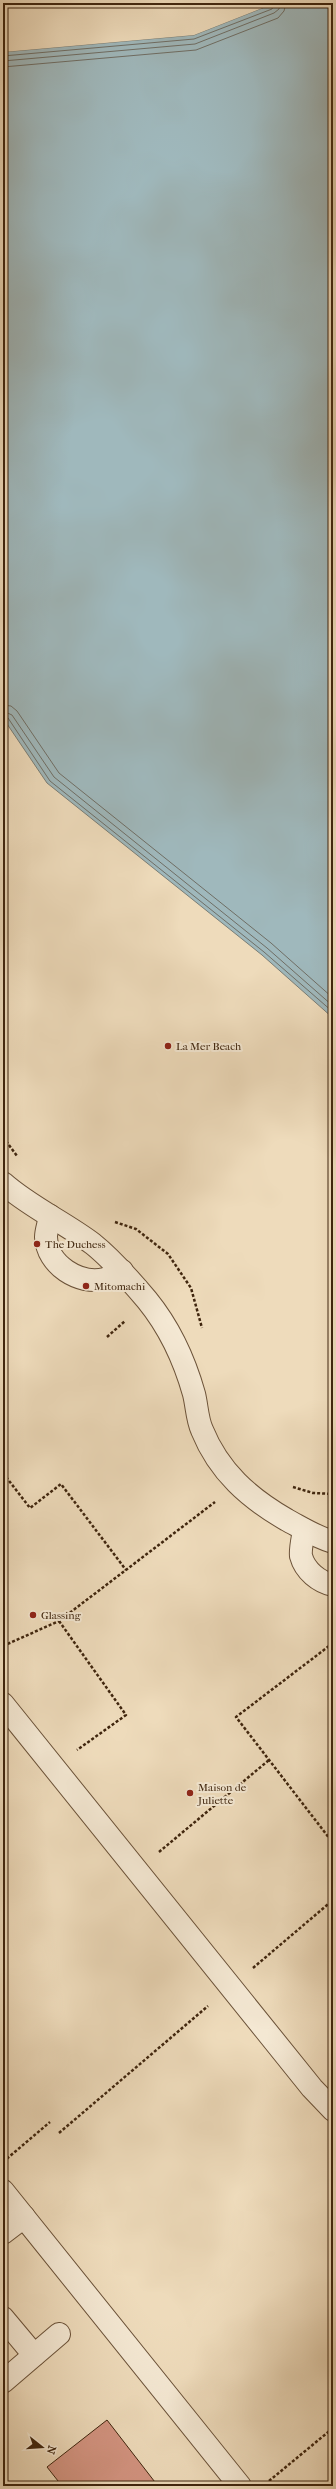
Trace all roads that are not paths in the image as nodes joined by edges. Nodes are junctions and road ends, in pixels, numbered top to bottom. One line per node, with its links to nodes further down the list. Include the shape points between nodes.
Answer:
1 (3, 1183): 2 (street)
2 (50, 1216): 3 (street, via 93,1244); 3 (street, via 46,1238 52,1257 62,1269 84,1279 104,1279)
3 (122, 1271): 4 (street, via 168,1330 185,1368 201,1428 213,1453 236,1485 268,1509)
4 (304, 1530): 5 (street); 6 (street, via 301,1555 311,1573 323,1583)
5 (333, 1542)
6 (333, 1585)
7 (3, 1704): 8 (street, via 312,2088)
8 (333, 2110)
9 (3, 2191): 10 (street)
10 (24, 2217): 11 (street); 16 (street)
11 (3, 2233)
12 (3, 2318): 14 (street)
13 (59, 2334): 14 (street)
14 (34, 2355): 15 (street)
15 (3, 2382)
16 (240, 2486)

